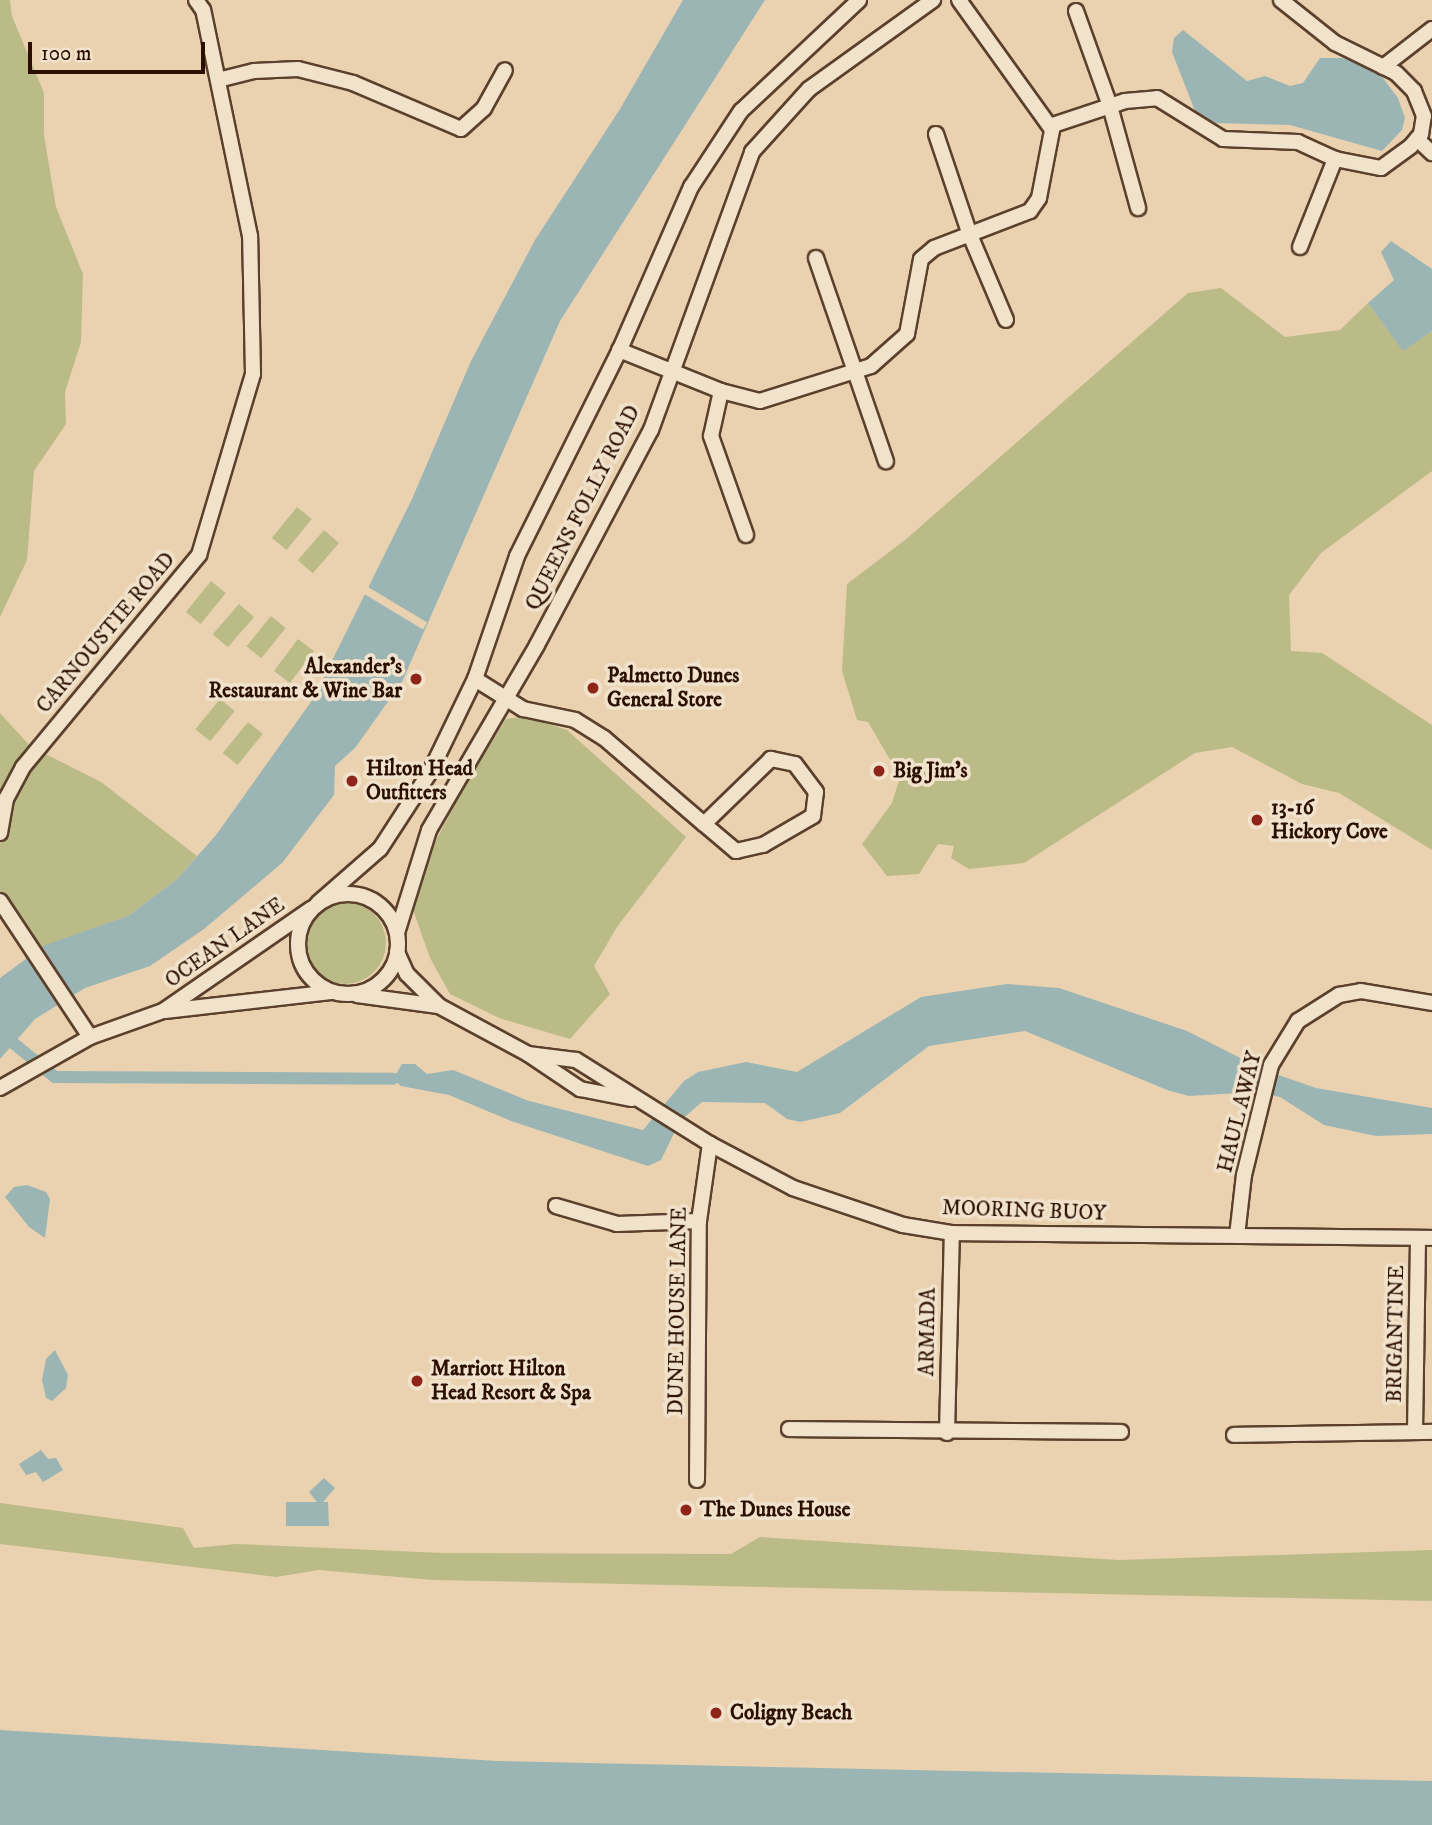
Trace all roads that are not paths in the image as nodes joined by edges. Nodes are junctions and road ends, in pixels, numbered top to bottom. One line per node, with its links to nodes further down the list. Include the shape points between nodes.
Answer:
1 (197, 0): 10 (street, CARNOUSTIE ROAD)
2 (859, 0): 22 (street, QUEENS FOLLY ROAD, via 761,90 719,142 670,228)
3 (933, 0): 23 (street, QUEENS FOLLY ROAD, via 809,89 752,152)
4 (959, 0): 12 (street)
5 (1281, 0): 8 (street, via 1335,43)
6 (1076, 11): 11 (street)
7 (1432, 29): 8 (street)
8 (1383, 67): 14 (street, via 1396,73 1422,105 1424,116)
9 (505, 70): 10 (street, via 484,108 461,130 353,83 298,69 254,71)
10 (218, 80): 31 (street, CARNOUSTIE ROAD, via 250,236 253,374 244,409 199,555 23,767 6,799)
11 (1110, 106): 12 (street); 16 (street, via 1157,98 1223,139 1298,142); 17 (street)
12 (1051, 128): 18 (street, via 1039,198 1030,211)
13 (936, 134): 18 (street)
14 (1417, 139): 15 (street); 16 (street, via 1381,168)
15 (1432, 153)
16 (1335, 159): 19 (street)
17 (1138, 208)
18 (970, 235): 21 (street); 24 (street, via 934,248 921,259 907,334 871,366)
19 (1300, 247)
20 (816, 258): 24 (street)
21 (1006, 320)
22 (619, 350): 23 (street); 28 (street, QUEENS FOLLY ROAD, via 517,556)
23 (671, 369): 25 (street); 29 (street, QUEENS FOLLY ROAD, via 651,430 537,645)
24 (852, 373): 25 (street, via 774,399 745,399); 26 (street)
25 (721, 391): 27 (street, via 711,436)
26 (886, 461)
27 (746, 535)
28 (475, 679): 29 (street); 32 (street, QUEENS FOLLY ROAD, via 430,772 397,826 380,849)
29 (503, 697): 30 (street, via 523,709 585,726); 34 (street, QUEENS FOLLY ROAD, via 422,846)
30 (704, 824): 30 (street, via 736,851 763,845 813,816 816,792 795,764 771,759)
31 (0, 833)
32 (314, 906): 34 (street, via 336,894 366,897 382,907); 36 (street, via 299,930 298,955 310,978); 40 (street, OCEAN LANE)
33 (2, 909): 41 (street)
34 (397, 933): 35 (street)
35 (397, 952): 37 (street, via 383,980); 39 (street, MOORING BUOY, via 407,974)
36 (331, 992): 37 (street); 40 (street, OCEAN LANE)
37 (349, 994): 39 (street, MOORING BUOY)
38 (1432, 1003): 49 (street, HAUL AWAY, via 1361,991 1339,995 1298,1021 1271,1065 1244,1175)
39 (439, 1006): 42 (street, MOORING BUOY)
40 (163, 1011): 41 (street, OCEAN LANE)
41 (90, 1037): 43 (street, OCEAN LANE)
42 (528, 1054): 44 (street, MOORING BUOY, via 580,1089); 44 (street, MOORING BUOY, via 576,1060)
43 (0, 1088)
44 (643, 1103): 45 (street, MOORING BUOY)
45 (710, 1144): 47 (street, DUNE HOUSE LANE); 48 (street, MOORING BUOY, via 793,1188 857,1213)
46 (556, 1206): 47 (street, via 617,1224)
47 (699, 1220): 57 (street, DUNE HOUSE LANE)
48 (952, 1233): 49 (street, MOORING BUOY); 55 (street, ARMADA)
49 (1237, 1237): 50 (street, MOORING BUOY)
50 (1425, 1238): 52 (street, BRIGANTINE)
51 (789, 1429): 55 (street)
52 (1415, 1431): 54 (street, BRIGANTINE); 56 (street, BRIGANTINE)
53 (1121, 1432): 55 (street)
54 (1432, 1432)
55 (947, 1433)
56 (1234, 1435)
57 (697, 1480)

